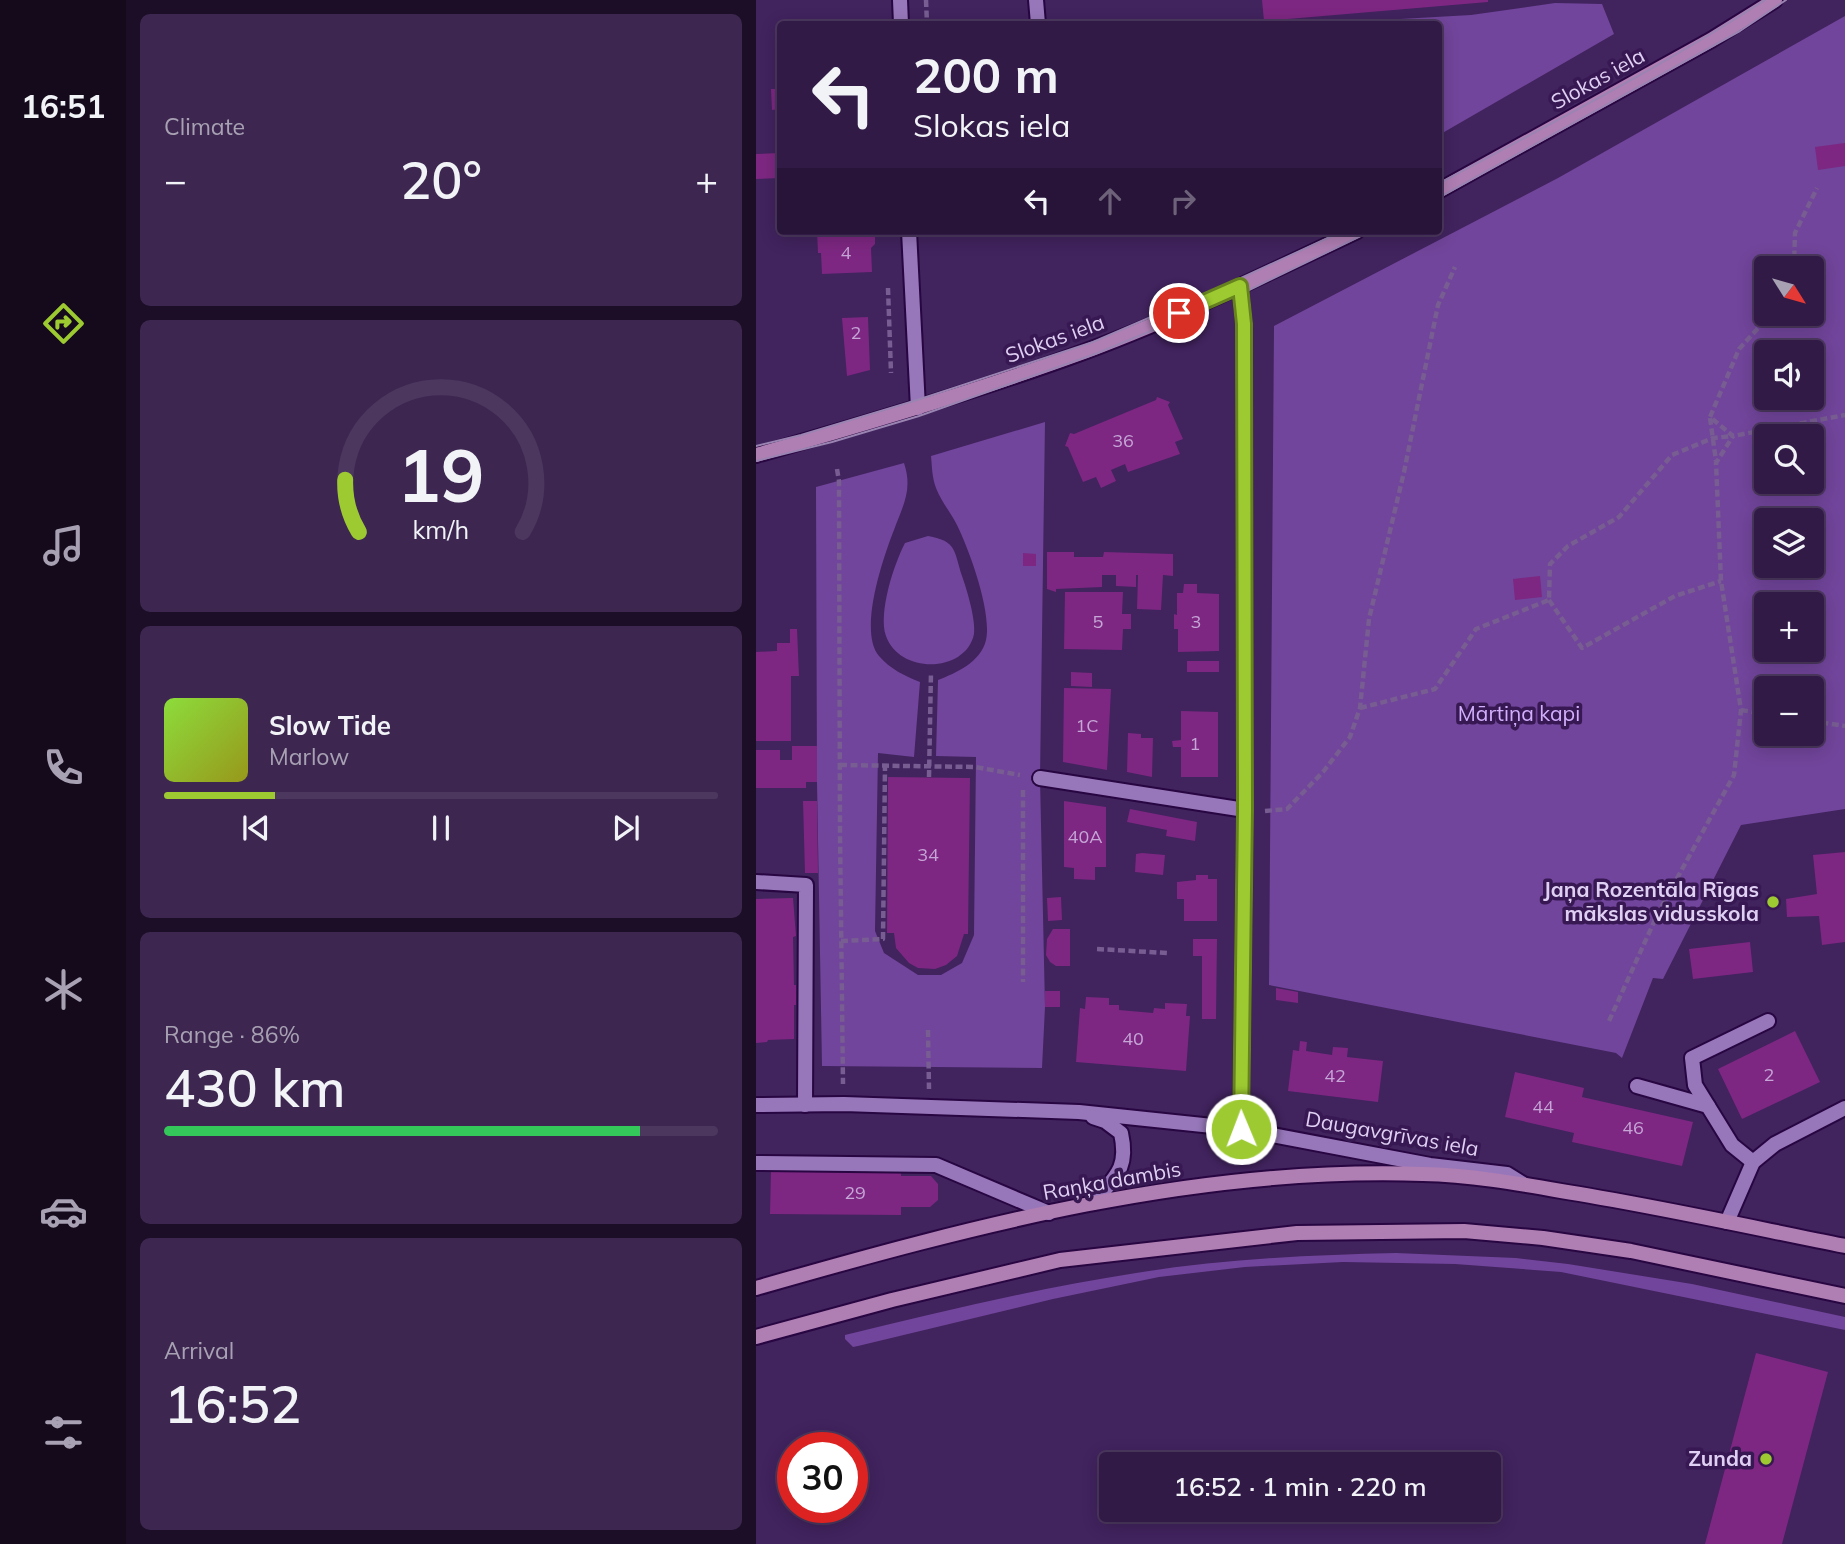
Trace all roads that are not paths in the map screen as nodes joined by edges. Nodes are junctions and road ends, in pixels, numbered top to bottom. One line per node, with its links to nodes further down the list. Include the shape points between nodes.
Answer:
1 (900, 0): 4 (street)
2 (1036, 0): 5 (street)
3 (1775, 0): 6 (main road, Slokas iela)
4 (901, 21)
5 (1038, 21)
6 (1442, 189)
7 (909, 235): 10 (street)
8 (1348, 235): 9 (main road, Slokas iela)
9 (1240, 286): 10 (main road, Slokas iela, via 1071,357); 13 (street, via 1244,324)
10 (918, 408): 11 (main road, Slokas iela)
11 (756, 455)
12 (1040, 778): 13 (street)
13 (1245, 810): 22 (street)
14 (756, 883): 18 (street, via 806,885)
15 (1768, 1021): 19 (street, via 1692,1058 1695,1085)
16 (1637, 1086): 19 (street)
17 (756, 1105): 18 (street, Daugavgrīvas iela)
18 (805, 1105): 21 (street, Daugavgrīvas iela)
19 (1708, 1107): 23 (street, via 1731,1145)
20 (1845, 1108): 23 (street, via 1775,1144)
21 (1079, 1112): 22 (street, Daugavgrīvas iela); 26 (street, via 1105,1121 1121,1133 1125,1152 1120,1170)
22 (1241, 1129): 25 (street, Daugavgrīvas iela, via 1430,1165 1507,1174)
23 (1753, 1162): 28 (street)
24 (756, 1163): 27 (street, via 936,1165)
25 (1525, 1185): 26 (main road, Raņķa dambis, via 1424,1174 1305,1174); 28 (main road, Daugavgrīvas iela)
26 (1093, 1203): 27 (main road, Raņķa dambis)
27 (1049, 1213): 30 (main road, Raņķa dambis, via 889,1250)
28 (1727, 1222): 29 (main road, Daugavgrīvas iela)
29 (1845, 1247)
30 (756, 1288)
31 (1845, 1296): 32 (main road, via 1631,1251 1543,1238 1464,1231 1297,1233 1060,1261)
32 (756, 1337)

